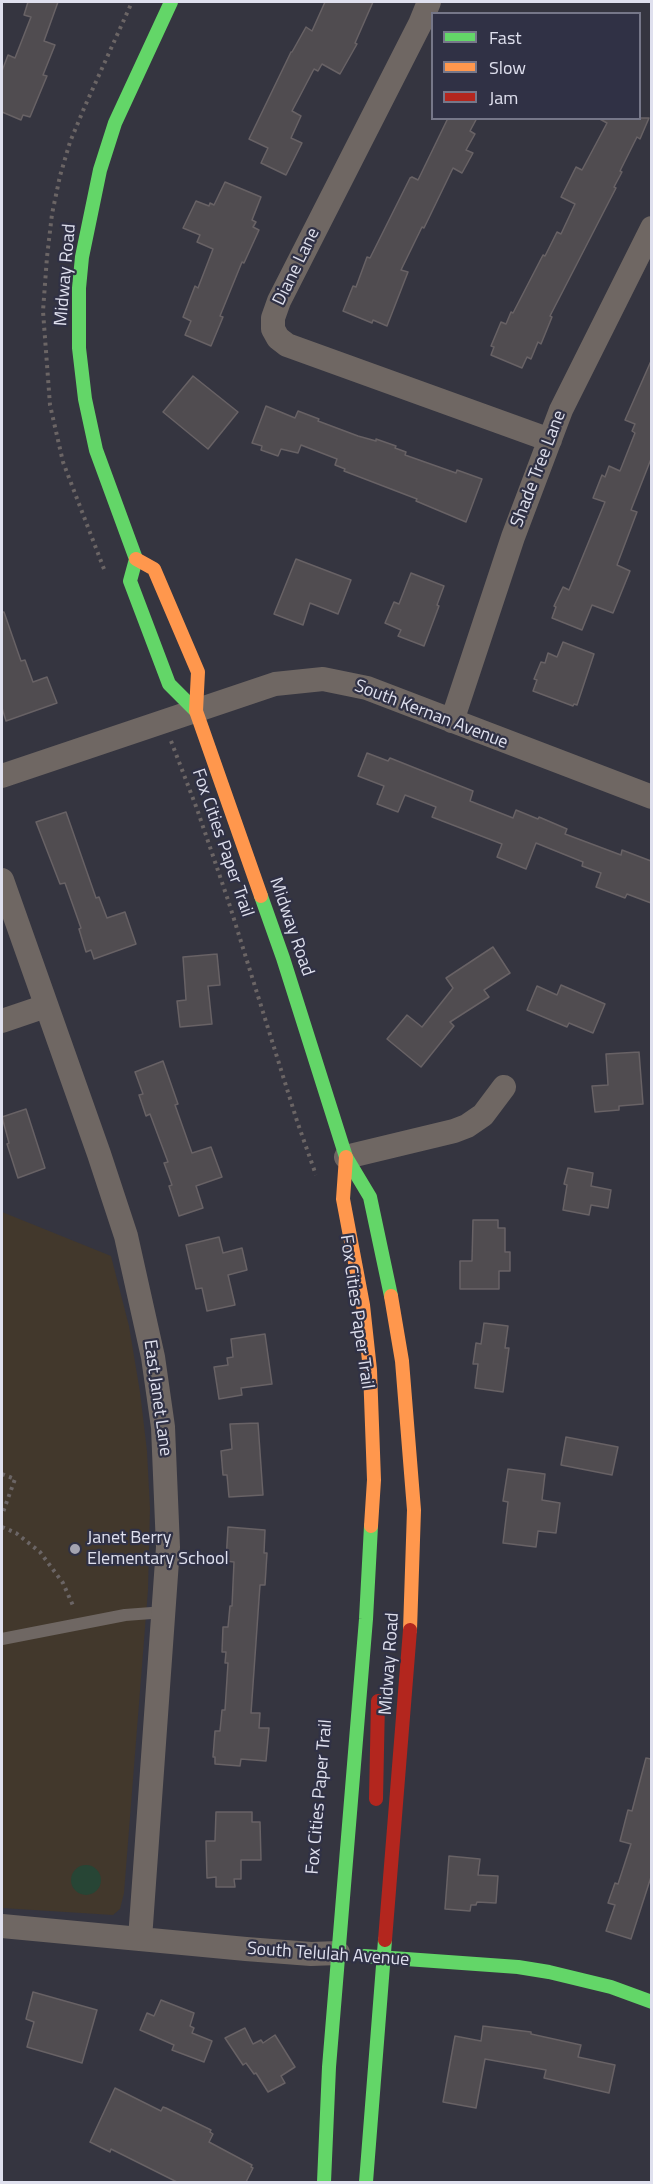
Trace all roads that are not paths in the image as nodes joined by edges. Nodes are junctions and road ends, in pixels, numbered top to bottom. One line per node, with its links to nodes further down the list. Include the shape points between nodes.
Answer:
1 (171, 2): 5 (main road, Midway Road, via 116,123 100,170 86,228 79,288 81,372 90,424)
2 (429, 2): 4 (street, Diane Lane, via 279,301 273,329 287,345)
3 (651, 228): 4 (street, Shade Tree Lane)
4 (550, 440): 7 (street, Shade Tree Lane)
5 (136, 559): 6 (main road, Midway Road, via 130,581 169,684); 6 (main road, Midway Road, via 154,569 198,672)
6 (196, 711): 7 (street, South Kernan Avenue, via 275,684 323,679 367,688); 8 (street, South Kernan Avenue); 14 (main road, Midway Road, via 283,958)
7 (452, 721): 9 (street, South Kernan Avenue)
8 (2, 776)
9 (651, 797)
10 (2, 880): 11 (street, East Janet Lane)
11 (46, 1006): 12 (street); 17 (street, East Janet Lane, via 126,1236 153,1357 167,1484)
12 (2, 1021)
13 (504, 1087): 14 (street, via 483,1115 467,1126)
14 (346, 1157): 15 (main road, Midway Road, via 370,1197 385,1263 402,1361); 16 (main road, Midway Road, via 343,1199 363,1305)
15 (412, 1467): 16 (main road); 27 (main road, Midway Road, via 412,1610)
16 (383, 1468): 18 (main road, Midway Road, via 372,1524)
17 (165, 1612): 19 (lane, via 125,1615); 25 (street, East Janet Lane)
18 (366, 1618): 20 (main road); 26 (main road, Midway Road)
19 (2, 1639)
20 (375, 1665)
21 (378, 1688): 22 (main road)
22 (375, 1810)
23 (2, 1926): 25 (street, South Telulah Avenue)
24 (371, 1928): 27 (main road)
25 (140, 1939): 26 (street, South Telulah Avenue)
26 (338, 1953): 27 (main road, South Telulah Avenue); 28 (main road); 30 (main road, Midway Road)
27 (384, 1959): 29 (main road, South Telulah Avenue, via 518,1967 611,1987); 31 (main road, Midway Road)
28 (351, 1979)
29 (651, 2002)
30 (324, 2182)
31 (366, 2182)

